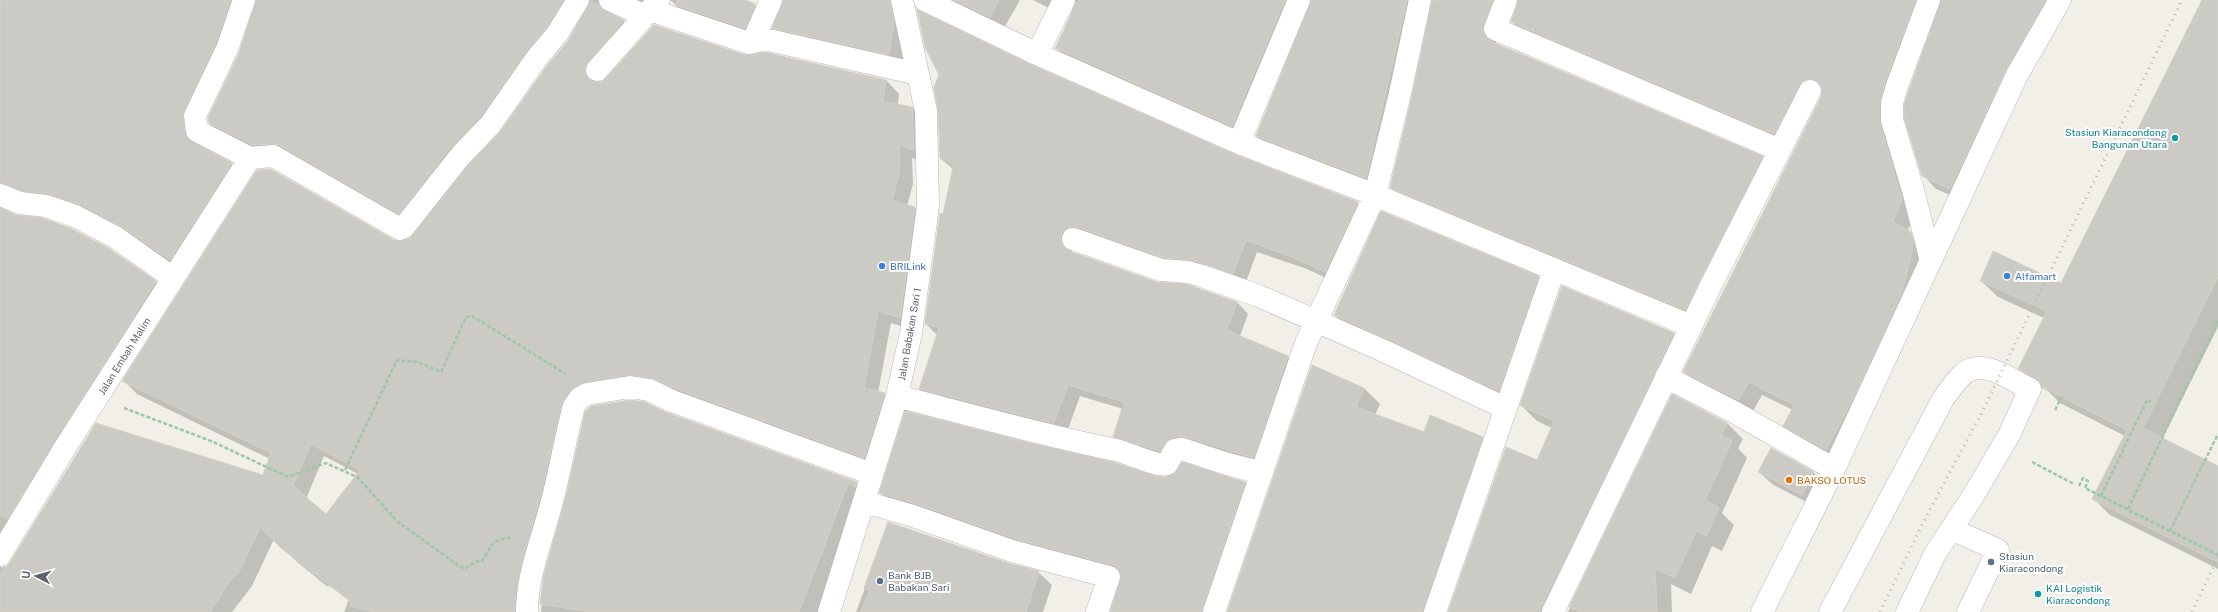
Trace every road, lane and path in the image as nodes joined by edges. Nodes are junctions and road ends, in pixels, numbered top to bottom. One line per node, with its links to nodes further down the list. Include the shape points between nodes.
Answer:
1 (244, 0): 21 (street, via 228,49 195,116 197,130)
2 (578, 0): 21 (street, via 557,34 536,59 490,125 461,155 402,228 273,156)
3 (610, 0): 13 (street)
4 (770, 0): 14 (street)
5 (902, 0): 17 (street, Jalan Babakan Sari 1)
6 (925, 0): 15 (street)
7 (1064, 0): 15 (street)
8 (1299, 0): 19 (street)
9 (1420, 0): 23 (street)
10 (1506, 0): 20 (street, via 1495,29)
11 (1929, 0): 25 (street, via 1892,102 1892,120)
12 (2060, 0): 25 (street, via 2017,75)
13 (652, 9): 14 (street, via 749,42); 16 (street)
14 (753, 41): 17 (street, via 764,39)
15 (1037, 54): 19 (street)
16 (597, 70)
17 (918, 74): 33 (street, Jalan Babakan Sari 1, via 926,111 928,206 911,333)
18 (1810, 91): 20 (street)
19 (1239, 143): 23 (street)
20 (1780, 150): 30 (street)
21 (250, 158): 27 (street, Jalan Embah Malim)
22 (0, 194): 27 (street, via 20,203 46,206 75,216 115,237)
23 (1375, 195): 26 (street); 28 (street)
24 (1073, 239): 28 (street, via 1161,270 1188,272 1216,280)
25 (1931, 261): 41 (street)
26 (1554, 270): 30 (street); 37 (street)
27 (173, 278): 35 (street, Jalan Embah Malim)
28 (1317, 320): 37 (street); 43 (street, via 1306,342)
29 (2218, 321): 49 (path)
30 (1691, 326): 31 (street)
31 (1666, 377): 41 (street); 55 (street)
32 (597, 392): 42 (path, via 472,316 466,317 441,372 418,362 397,360); 44 (street, via 630,387 649,390 672,401); 52 (street, via 580,398 574,406 551,505)
33 (897, 396): 43 (street, via 1127,452 1161,465 1167,464 1175,450 1182,449 1224,464); 44 (street, Jalan Babakan Sari 1)
34 (2062, 397): 38 (path)
35 (97, 398): 42 (path, via 210,441 288,477 326,463); 53 (street, Jalan Embah Malim)
36 (2151, 402): 47 (path, via 2147,400)
37 (1505, 408): 60 (street)
38 (2055, 410)
39 (2218, 434): 51 (path)
40 (2032, 462): 45 (path)
41 (1834, 469): 61 (street)
42 (345, 470): 52 (path, via 357,477 398,522 454,564 465,569 483,560 494,541 502,538 519,538)
43 (1262, 473): 59 (street)
44 (872, 474): 48 (street, Jalan Babakan Sari 1)
45 (2074, 484)
46 (2079, 486): 47 (path, via 2083,478 2088,481 2085,488)
47 (2101, 496): 49 (path)
48 (864, 502): 57 (street, Jalan Babakan Sari 1); 58 (street, via 910,515 1012,551 1109,577)
49 (2128, 509): 51 (path)
50 (1952, 529): 62 (street, via 2009,435 2030,389 1989,369 1976,367 1963,374 1943,399); 63 (street, via 1935,554); 64 (street, via 1998,550)
51 (2170, 531): 54 (path)
52 (536, 554): 56 (street, via 529,590)
53 (0, 555)
54 (2218, 555)
55 (1557, 611)
56 (528, 612)
57 (829, 612)
58 (1097, 612)
59 (1214, 612)
60 (1435, 612)
61 (1762, 612)
62 (1830, 612)
63 (1907, 612)
64 (1968, 612)

